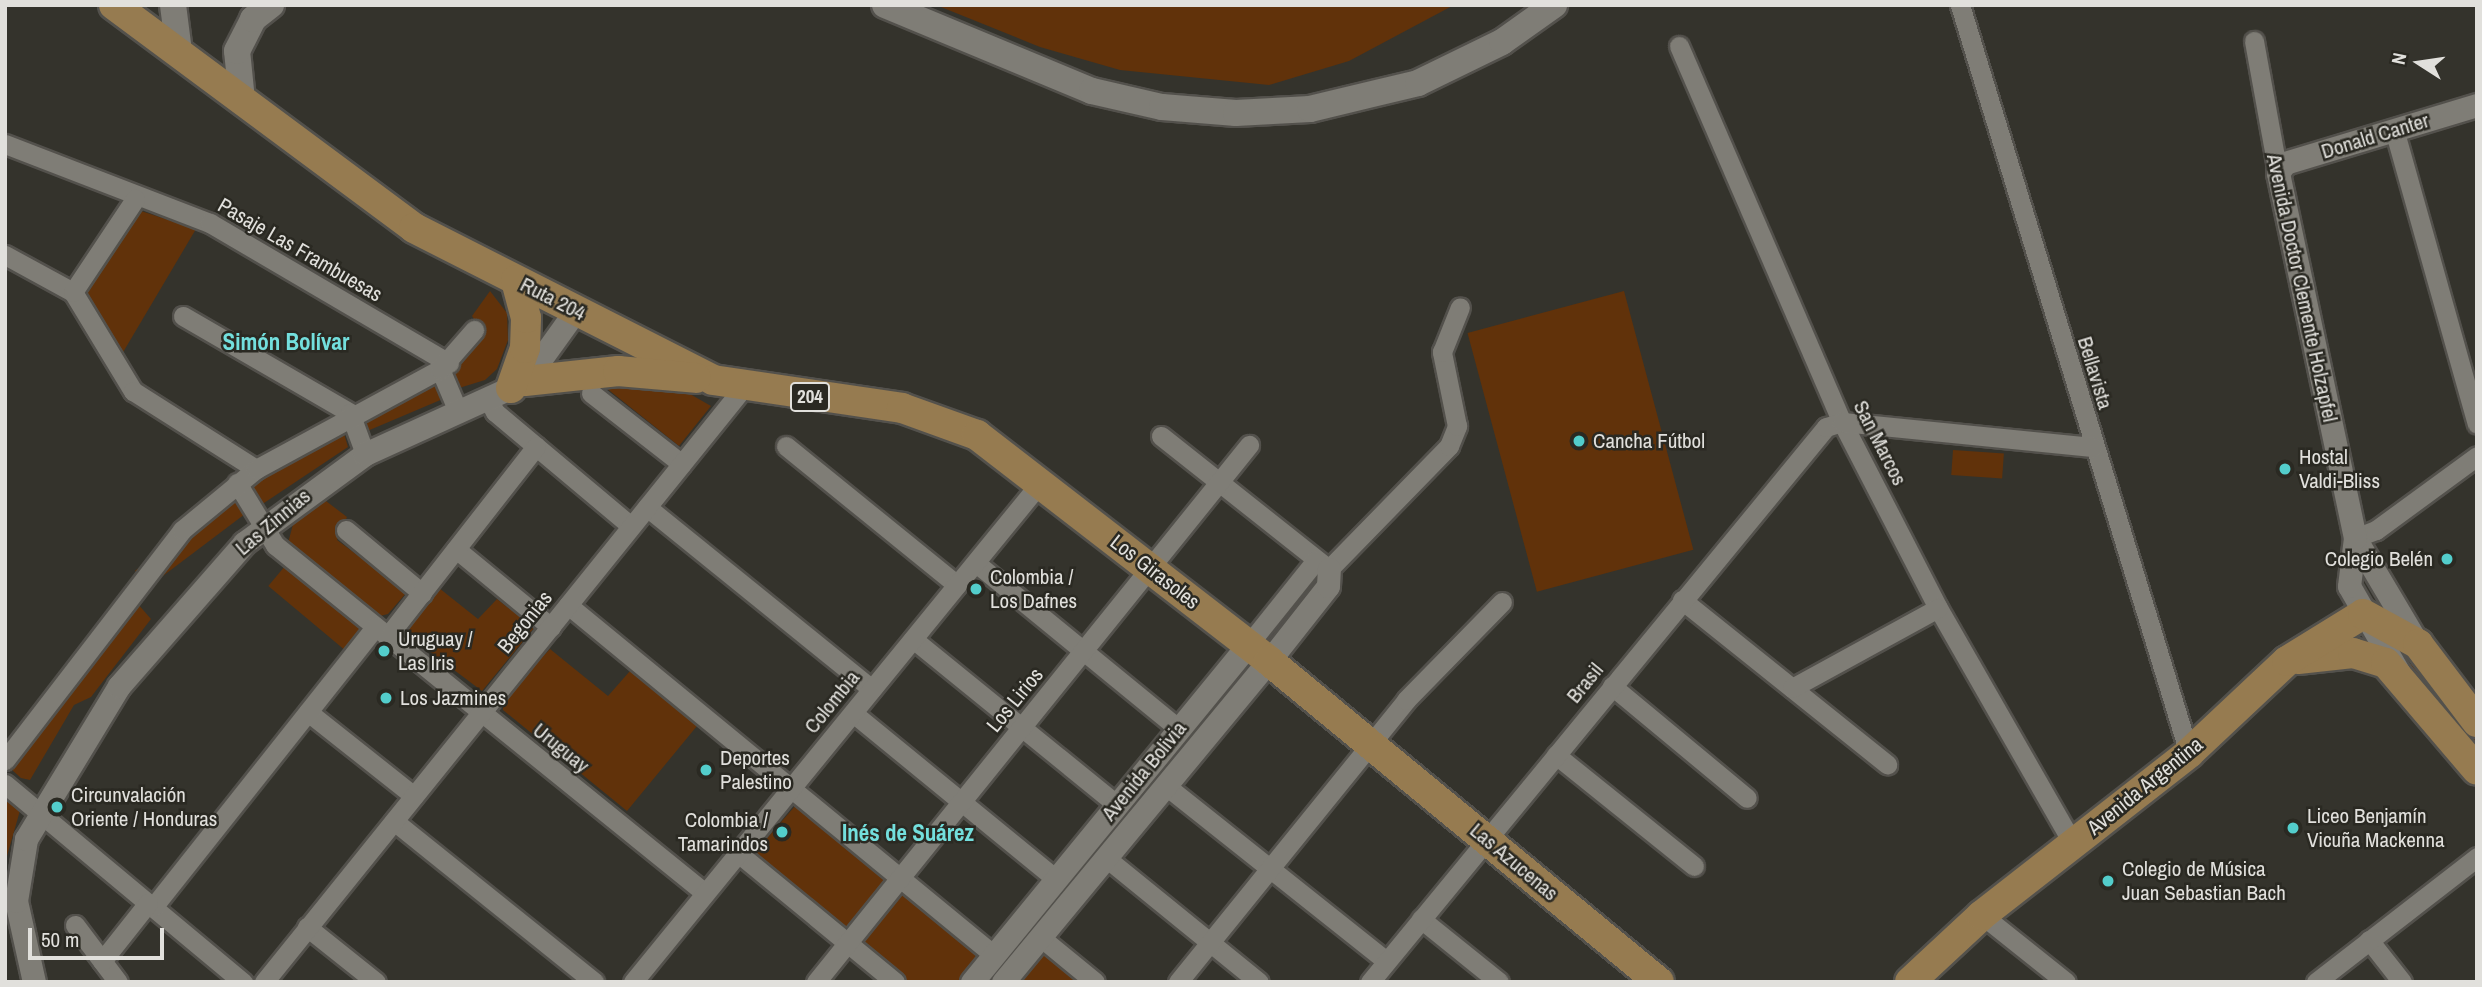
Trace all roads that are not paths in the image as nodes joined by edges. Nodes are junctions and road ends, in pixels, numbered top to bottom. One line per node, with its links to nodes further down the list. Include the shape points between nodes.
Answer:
1 (114, 5): 9 (main road, Ruta 204 / 204)
2 (173, 5): 9 (main road)
3 (271, 5): 10 (main road, via 253,19 237,51)
4 (885, 5): 5 (main road, via 1092,91 1161,107 1236,113 1310,109 1418,83 1493,47)
5 (1554, 5)
6 (1960, 5): 36 (street, Bellavista)
7 (2254, 41): 14 (street, Avenida Doctor Clemente Holzapfel)
8 (1679, 46): 30 (street, San Marcos)
9 (179, 52): 10 (main road, Ruta 204 / 204)
10 (242, 100): 17 (main road, Ruta 204 / 204, via 384,208)
11 (2477, 105): 12 (street, Donald Canter)
12 (2394, 129): 14 (street, Donald Canter, via 2285,163); 31 (street)
13 (5, 144): 15 (street, Pasaje Las Frambuesas)
14 (2278, 173): 48 (street, Avenida Doctor Clemente Holzapfel)
15 (135, 199): 18 (street); 23 (street, Pasaje Las Frambuesas, via 210,223)
16 (5, 255): 18 (street)
17 (516, 280): 20 (main road, Ruta 204 / 204); 25 (main road, via 525,338)
18 (72, 292): 40 (street, via 133,391)
19 (1460, 307): 51 (street, via 1442,352 1457,426 1449,446)
20 (576, 310): 24 (main road, Ruta 204 / 204); 25 (street)
21 (183, 316): 29 (street)
22 (474, 330): 23 (street)
23 (445, 366): 28 (street); 29 (street)
24 (713, 380): 25 (main road, via 618,371); 26 (main road, Ruta 204 / 204)
25 (508, 388): 28 (street, Las Zinnias); 34 (street, via 495,412)
26 (743, 388): 39 (street, Begonias); 42 (main road, Ruta 204 / 204, via 924,414 977,435)
27 (591, 393): 39 (street)
28 (457, 410): 37 (street, Las Zinnias)
29 (350, 414): 37 (street); 40 (street)
30 (1842, 422): 36 (street); 55 (street, Brasil, via 1826,428); 58 (street, San Marcos)
31 (2477, 424)
32 (1161, 436): 43 (street)
33 (1249, 445): 43 (street, Los Lirios)
34 (536, 446): 45 (street); 49 (street)
35 (786, 446): 53 (street)
36 (2093, 447): 78 (street, Bellavista)
37 (365, 454): 46 (street, Las Zinnias)
38 (2477, 456): 48 (street, via 2376,530)
39 (682, 464): 44 (street, Begonias)
40 (256, 469): 41 (street)
41 (237, 483): 46 (street, Uruguay); 80 (street, via 182,530)
42 (1040, 483): 50 (street, Colombia); 52 (main road, Los Girasoles)
43 (1218, 486): 51 (street); 52 (street, Los Lirios)
44 (647, 508): 45 (street, Begonias); 70 (street)
45 (631, 526): 57 (street, Begonias)
46 (263, 527): 61 (street, Uruguay, via 275,545); 90 (street, Las Zinnias, via 119,686)
47 (346, 530): 54 (street)
48 (2355, 538): 59 (street, Avenida Doctor Clemente Holzapfel, via 2349,586); 63 (street)
49 (456, 549): 54 (street); 60 (street)
50 (976, 562): 53 (street, Colombia); 64 (street)
51 (1323, 564): 65 (street, Avenida Bolivia, via 1328,586)
52 (1151, 567): 64 (street, Los Lirios); 65 (main road, Los Girasoles)
53 (957, 585): 62 (street, Colombia)
54 (422, 593): 61 (street)
55 (1682, 600): 68 (street, Brasil); 69 (street)
56 (1502, 602): 77 (street)
57 (568, 605): 60 (street, Begonias); 85 (street)
58 (1938, 608): 69 (street); 93 (street, San Marcos)
59 (2363, 614): 63 (main road, via 2392,624); 66 (main road); 67 (street, Avenida Doctor Clemente Holzapfel)
60 (551, 627): 73 (street, Begonias)
61 (381, 632): 72 (street); 73 (street, Uruguay)
62 (913, 639): 70 (street, Colombia); 75 (street)
63 (2418, 644): 71 (main road)
64 (1084, 651): 75 (street, Los Lirios); 76 (street)
65 (1259, 653): 76 (street, Avenida Bolivia); 77 (main road, Las Azucenas); 84 (street, Avenida Bolivia)
66 (2287, 661): 67 (main road, via 2353,653); 78 (main road, Avenida Argentina)
67 (2399, 673): 82 (main road, Avenida Doctor Clemente Holzapfel)
68 (1612, 686): 79 (street, Brasil); 87 (street)
69 (1792, 688): 81 (street)
70 (872, 689): 74 (street, Colombia)
71 (2473, 710)
72 (308, 712): 86 (street); 103 (street)
73 (481, 713): 86 (street, Begonias); 102 (street, Uruguay)
74 (853, 713): 85 (street, Colombia); 88 (street)
75 (1022, 728): 88 (street, Los Lirios); 89 (street)
76 (1179, 729): 89 (street, Avenida Bolivia)
77 (1370, 743): 92 (main road, Las Azucenas); 98 (street)
78 (2189, 753): 93 (main road, Avenida Argentina)
79 (1556, 755): 92 (street, Brasil); 97 (street)
80 (5, 760)
81 (1887, 764)
82 (2477, 770)
83 (5, 784): 90 (street)
84 (1166, 785): 95 (street, Avenida Bolivia); 98 (street)
85 (791, 789): 94 (street, Colombia); 100 (street)
86 (414, 796): 91 (street, Begonias)
87 (1747, 797)
88 (962, 803): 100 (street, Los Lirios); 101 (street)
89 (1117, 805): 101 (street, Avenida Bolivia)
90 (36, 815): 99 (street, Las Zinnias); 103 (street)
91 (394, 821): 107 (street, Begonias); 120 (street)
92 (1486, 838): 105 (street, Brasil); 131 (main road, Las Azucenas)
93 (2073, 844): 104 (main road, Avenida Argentina)
94 (738, 853): 102 (street, Colombia); 111 (street)
95 (1105, 857): 108 (street, Avenida Bolivia); 110 (street)
96 (2477, 857): 109 (street)
97 (1694, 866)
98 (1270, 867): 110 (street); 114 (street)
99 (13, 871): 115 (street, Las Zinnias, via 18,931)
100 (901, 879): 111 (street, Los Lirios); 112 (street)
101 (1056, 879): 112 (street, Avenida Bolivia)
102 (705, 893): 121 (street, Colombia)
103 (151, 905): 113 (street); 117 (street)
104 (1982, 915): 132 (main road, Avenida Argentina); 133 (street)
105 (1421, 919): 114 (street, Brasil); 130 (street)
106 (75, 925): 113 (street)
107 (307, 928): 118 (street, Begonias); 119 (street)
108 (1039, 936): 125 (street, Avenida Bolivia); 126 (street)
109 (2369, 940): 134 (street); 135 (street)
110 (1210, 942): 127 (street); 128 (street)
111 (848, 943): 122 (street, Los Lirios); 123 (street)
112 (994, 955): 124 (street, Avenida Bolivia)
113 (102, 961): 116 (street)
114 (1386, 961): 129 (street, Brasil)
115 (34, 982)
116 (118, 982)
117 (243, 982)
118 (264, 982)
119 (376, 982)
120 (594, 982)
121 (634, 982)
122 (816, 982)
123 (895, 982)
124 (972, 982)
125 (1003, 982)
126 (1095, 982)
127 (1178, 982)
128 (1259, 982)
129 (1370, 982)
130 (1499, 982)
131 (1659, 982)
132 (1910, 982)
133 (2066, 982)
134 (2316, 982)
135 (2402, 982)

